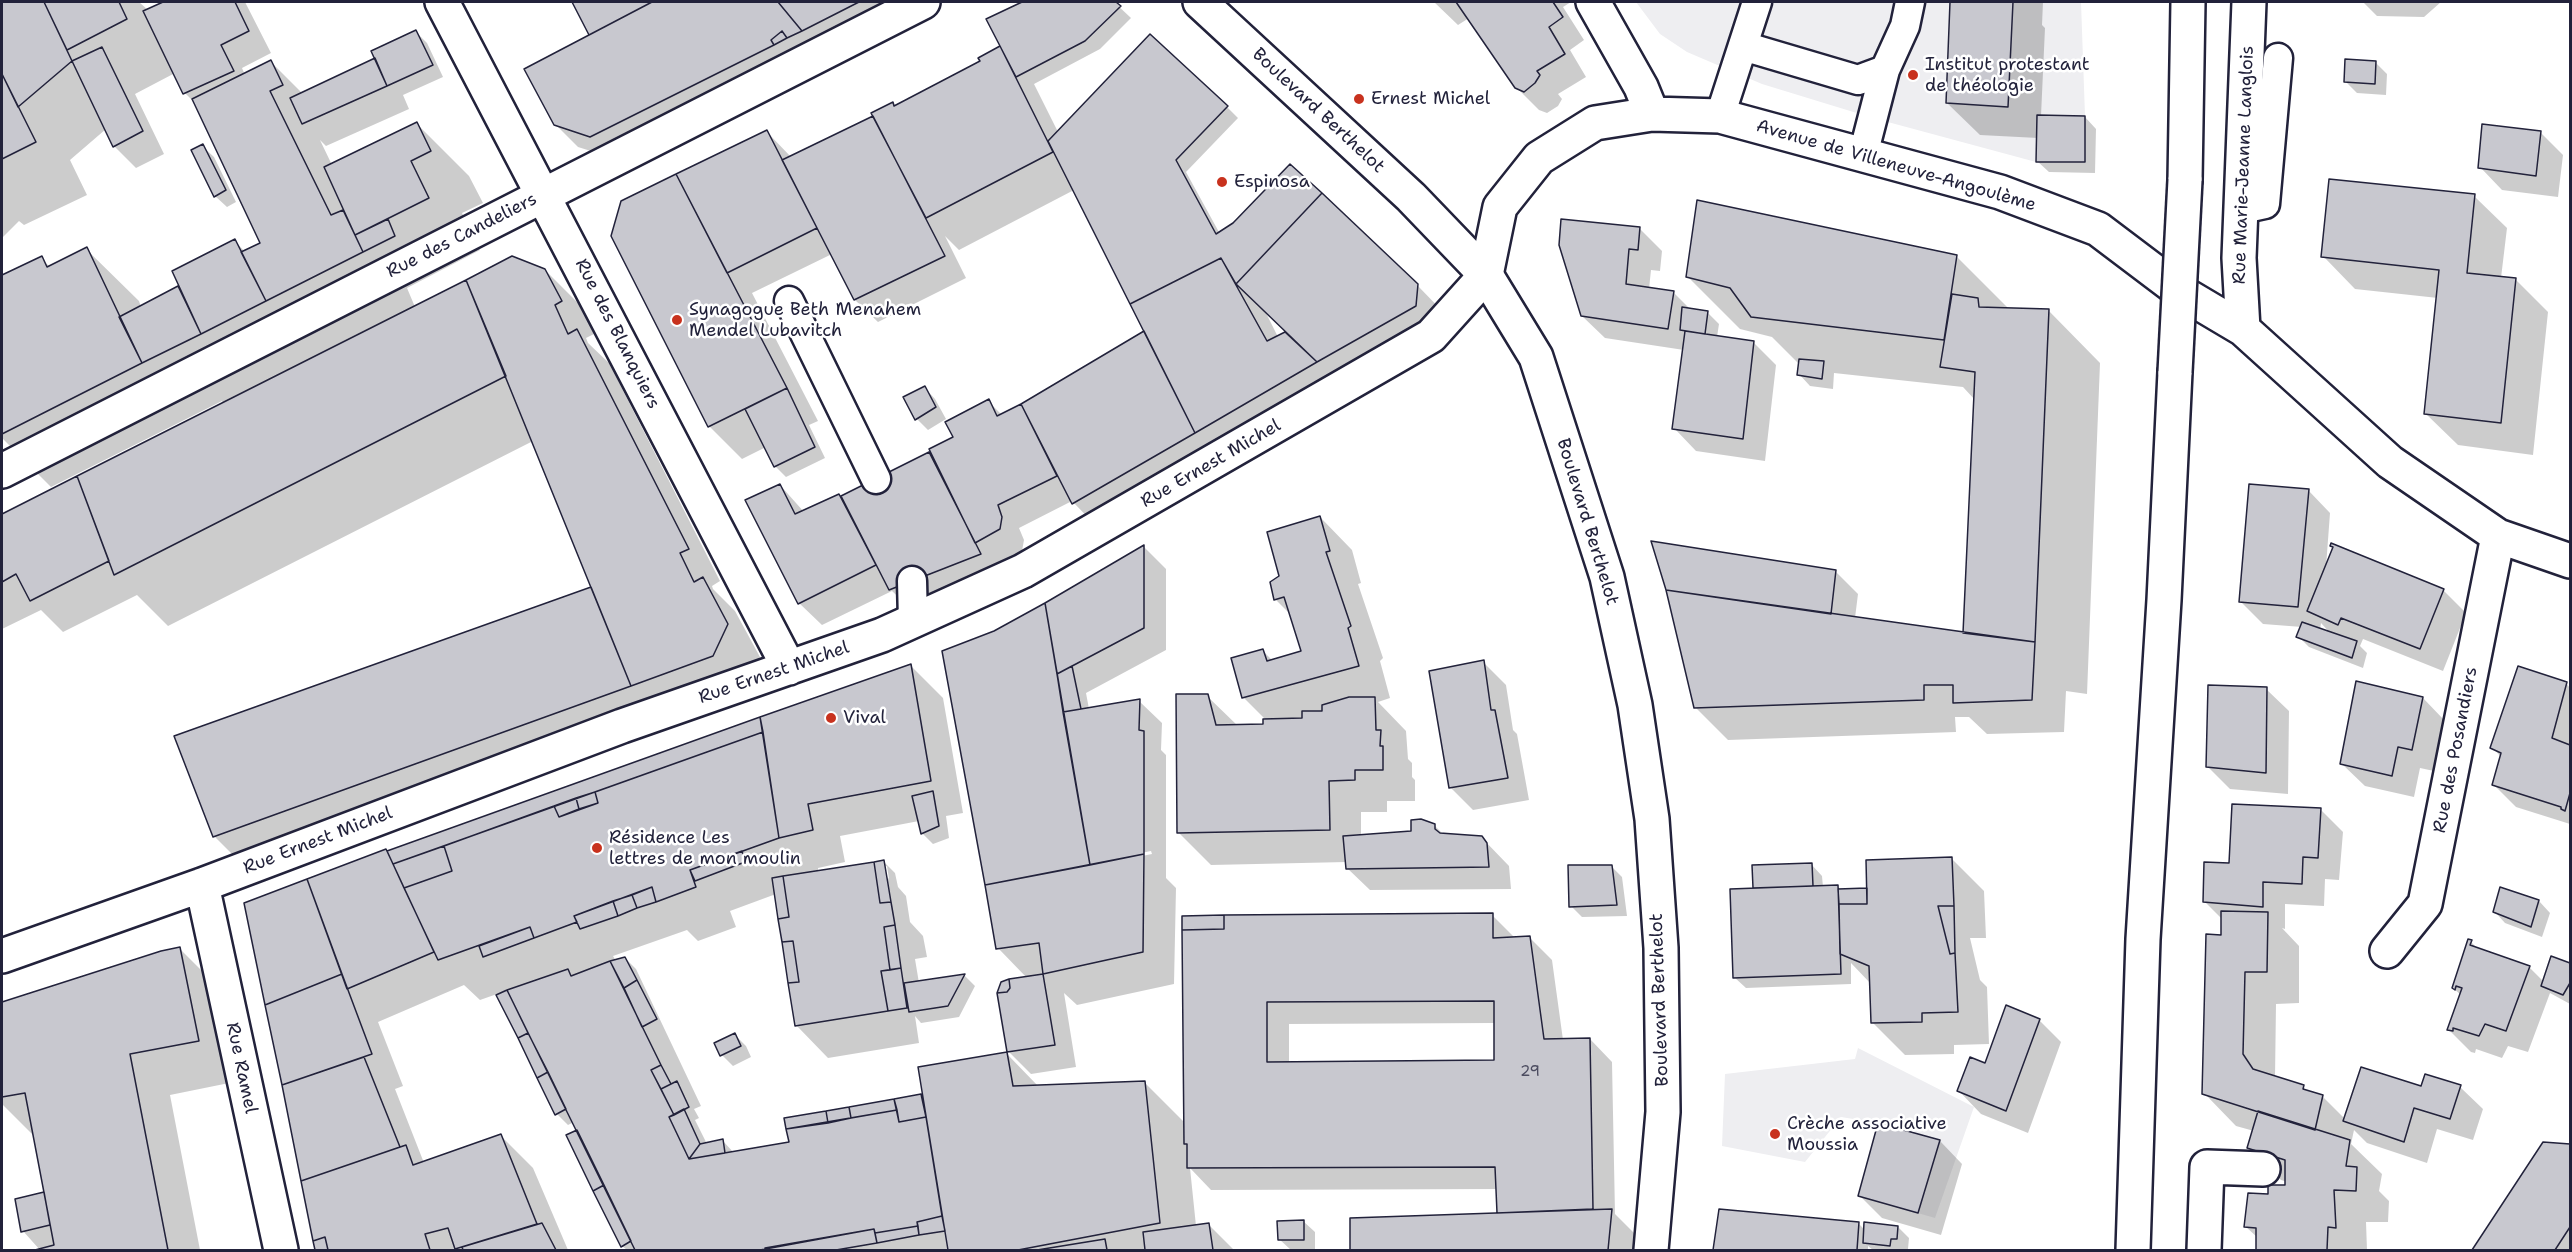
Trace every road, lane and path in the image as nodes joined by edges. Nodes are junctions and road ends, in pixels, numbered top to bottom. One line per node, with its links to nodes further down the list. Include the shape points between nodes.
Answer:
1 (442, 2): 15 (street, Rue des Blanquiers)
2 (923, 2): 15 (street, Rue des Candeliers)
3 (1200, 2): 17 (street, Boulevard Berthelot, via 1411,197)
4 (1593, 2): 12 (street)
5 (1757, 2): 9 (lane)
6 (1910, 2): 11 (lane, via 1905,26)
7 (2188, 2): 33 (street, bridge, via 2185,180 2143,939)
8 (2249, 2): 16 (street, Rue Marie-Jeanne Langlois)
9 (1743, 46): 11 (lane, via 1858,80); 13 (lane)
10 (2278, 58): 16 (lane, via 2265,204)
11 (1885, 70): 14 (lane)
12 (1652, 114): 13 (street, Avenue de Villeneuve-Angoulème); 17 (street, Avenue de Villeneuve-Angoulème, via 1595,123 1539,158 1500,207)
13 (1720, 116): 14 (street, Avenue de Villeneuve-Angoulème)
14 (1863, 155): 19 (street, Avenue de Villeneuve-Angoulème, via 2000,192 2098,229 2184,294)
15 (544, 194): 20 (street, Rue des Candeliers); 26 (street, Rue des Blanquiers)
16 (2242, 209): 19 (street, Rue Marie-Jeanne Langlois, via 2239,258)
17 (1486, 275): 25 (street, Rue Ernest Michel, via 1431,336 1023,571); 32 (street, Boulevard Berthelot, via 1536,357 1607,578 1635,705 1652,819 1661,948 1663,1112)
18 (789, 301): 21 (lane)
19 (2243, 329): 22 (street, Avenue de Villeneuve-Angoulème, via 2390,462)
20 (2, 471)
21 (876, 479)
22 (2498, 536): 23 (street, Avenue de Villeneuve-Angoulème); 28 (street, Rue des Posandiers, via 2425,904)
23 (2571, 561)
24 (912, 581): 25 (lane)
25 (913, 621): 26 (street, Rue Ernest Michel)
26 (789, 668): 27 (street, Rue Ernest Michel, via 622,726)
27 (202, 885): 29 (street, Rue Ernest Michel); 31 (street, Rue Ramel)
28 (2387, 951)
29 (2, 956)
30 (2263, 1169): 34 (street, via 2207,1167)
31 (281, 1251)
32 (1651, 1251)
33 (2133, 1251)
34 (2204, 1251)

